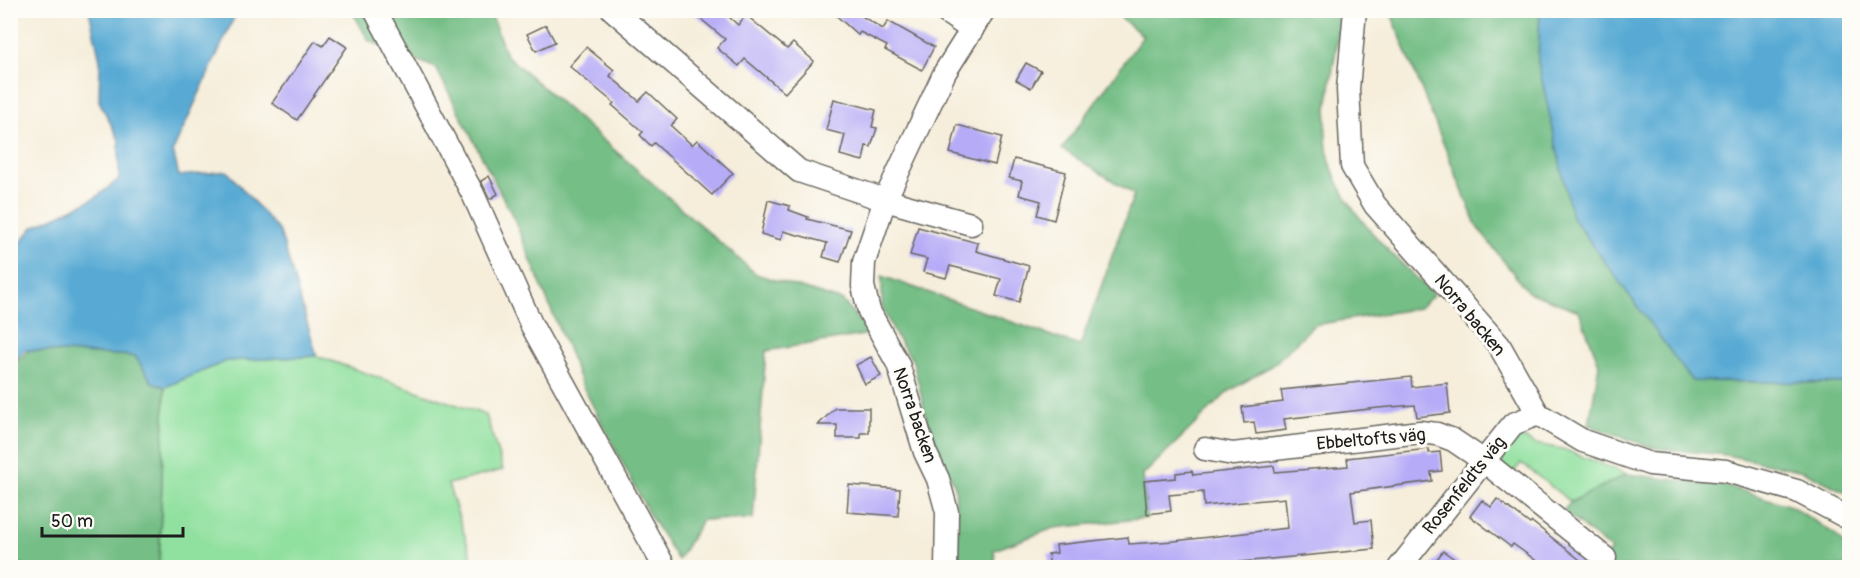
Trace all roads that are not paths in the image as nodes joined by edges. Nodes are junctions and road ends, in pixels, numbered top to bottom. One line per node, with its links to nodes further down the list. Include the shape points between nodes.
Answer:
1 (375, 10): 14 (street, via 473,194 532,326)
2 (613, 10): 7 (street, via 799,171)
3 (943, 10): 6 (street)
4 (984, 10): 6 (street, Norra backen)
5 (1355, 10): 9 (street, Norra backen, via 1348,89 1352,166 1375,205 1499,345)
6 (972, 30): 7 (street, Norra backen, via 945,72)
7 (885, 200): 8 (street); 15 (street, Norra backen, via 864,262 862,286 869,311 898,364 925,452 938,479 947,512)
8 (971, 224)
9 (1538, 414): 11 (street, Rosenfeldts väg, via 1513,424); 12 (street, Norra backen, via 1583,441 1650,464 1726,471 1797,491)
10 (1205, 449): 11 (street, Ebbeltofts väg, via 1233,454 1420,432 1453,440)
11 (1484, 460): 13 (street, Ebbeltofts väg); 16 (street, Rosenfeldts väg)
12 (1850, 519)
13 (1605, 558)
14 (665, 567)
15 (946, 567)
16 (1399, 567)

